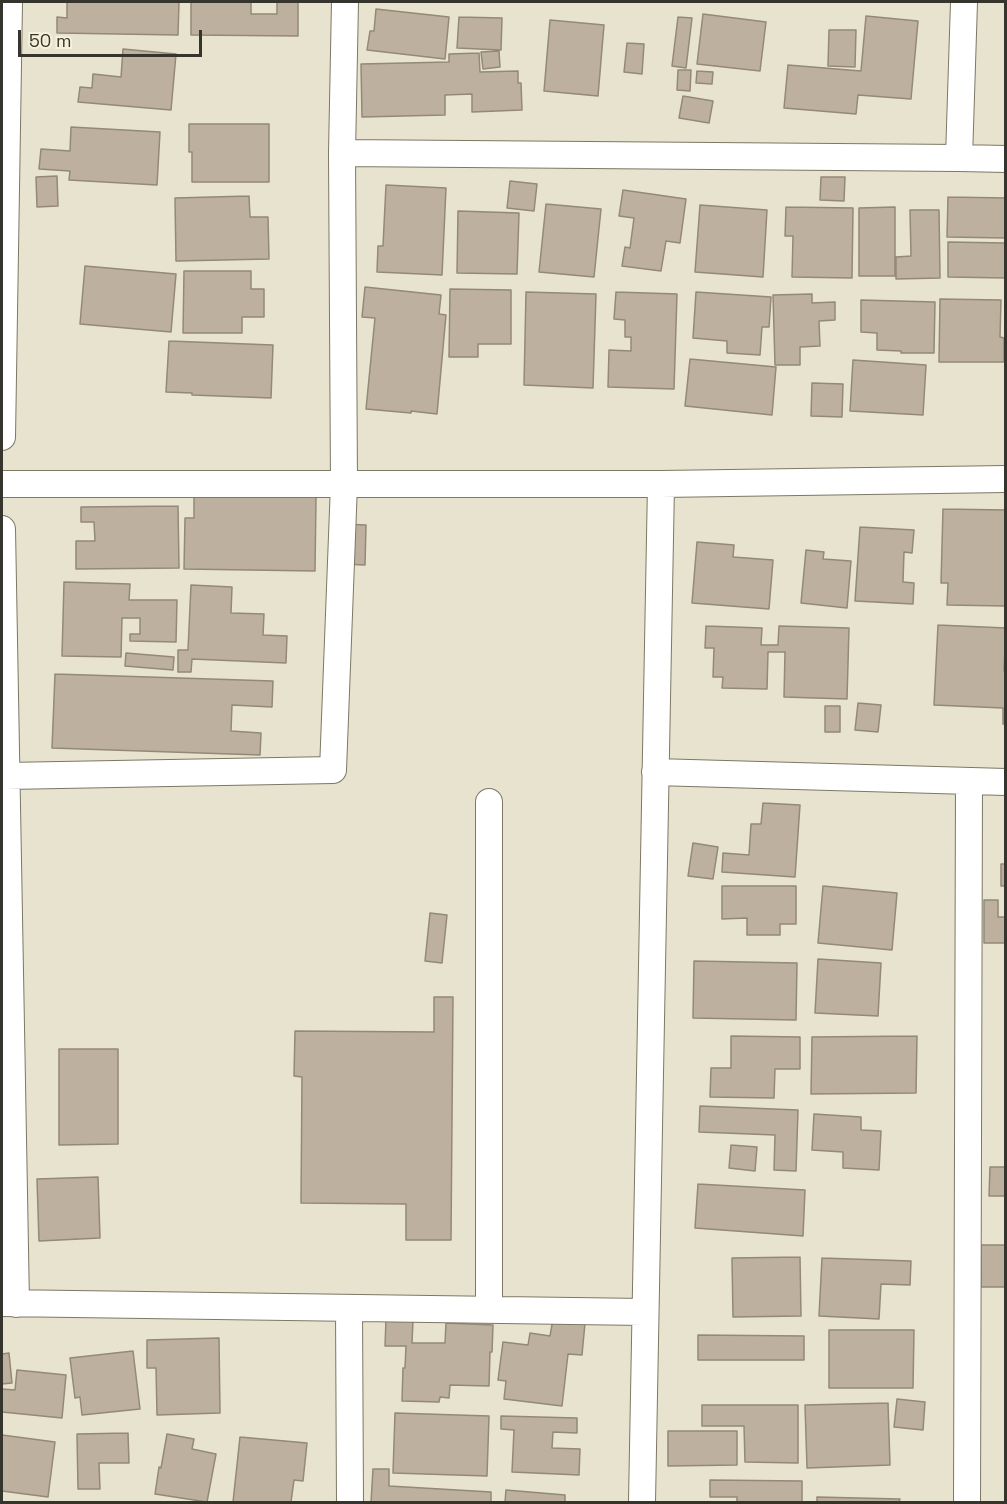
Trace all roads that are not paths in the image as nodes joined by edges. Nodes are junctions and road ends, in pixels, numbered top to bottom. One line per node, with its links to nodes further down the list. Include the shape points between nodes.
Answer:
1 (9, 2): 7 (street)
2 (345, 2): 4 (street)
3 (964, 2): 5 (street)
4 (342, 153): 5 (street); 11 (street)
5 (959, 158): 6 (street)
6 (1005, 159)
7 (3, 268): 8 (street)
8 (2, 437)
9 (1005, 479): 12 (street)
10 (2, 484): 11 (street)
11 (344, 484): 12 (street); 15 (street, via 333,770)
12 (661, 484): 14 (street)
13 (2, 529): 15 (street)
14 (655, 772): 16 (street); 23 (street)
15 (6, 776): 19 (street)
16 (969, 781): 17 (street); 26 (street)
17 (1005, 782)
18 (489, 802): 22 (street)
19 (6, 1005): 20 (street)
20 (9, 1303): 21 (street)
21 (349, 1308): 22 (street); 24 (street)
22 (489, 1310): 23 (street)
23 (644, 1312): 25 (street)
24 (350, 1503)
25 (642, 1503)
26 (968, 1503)

